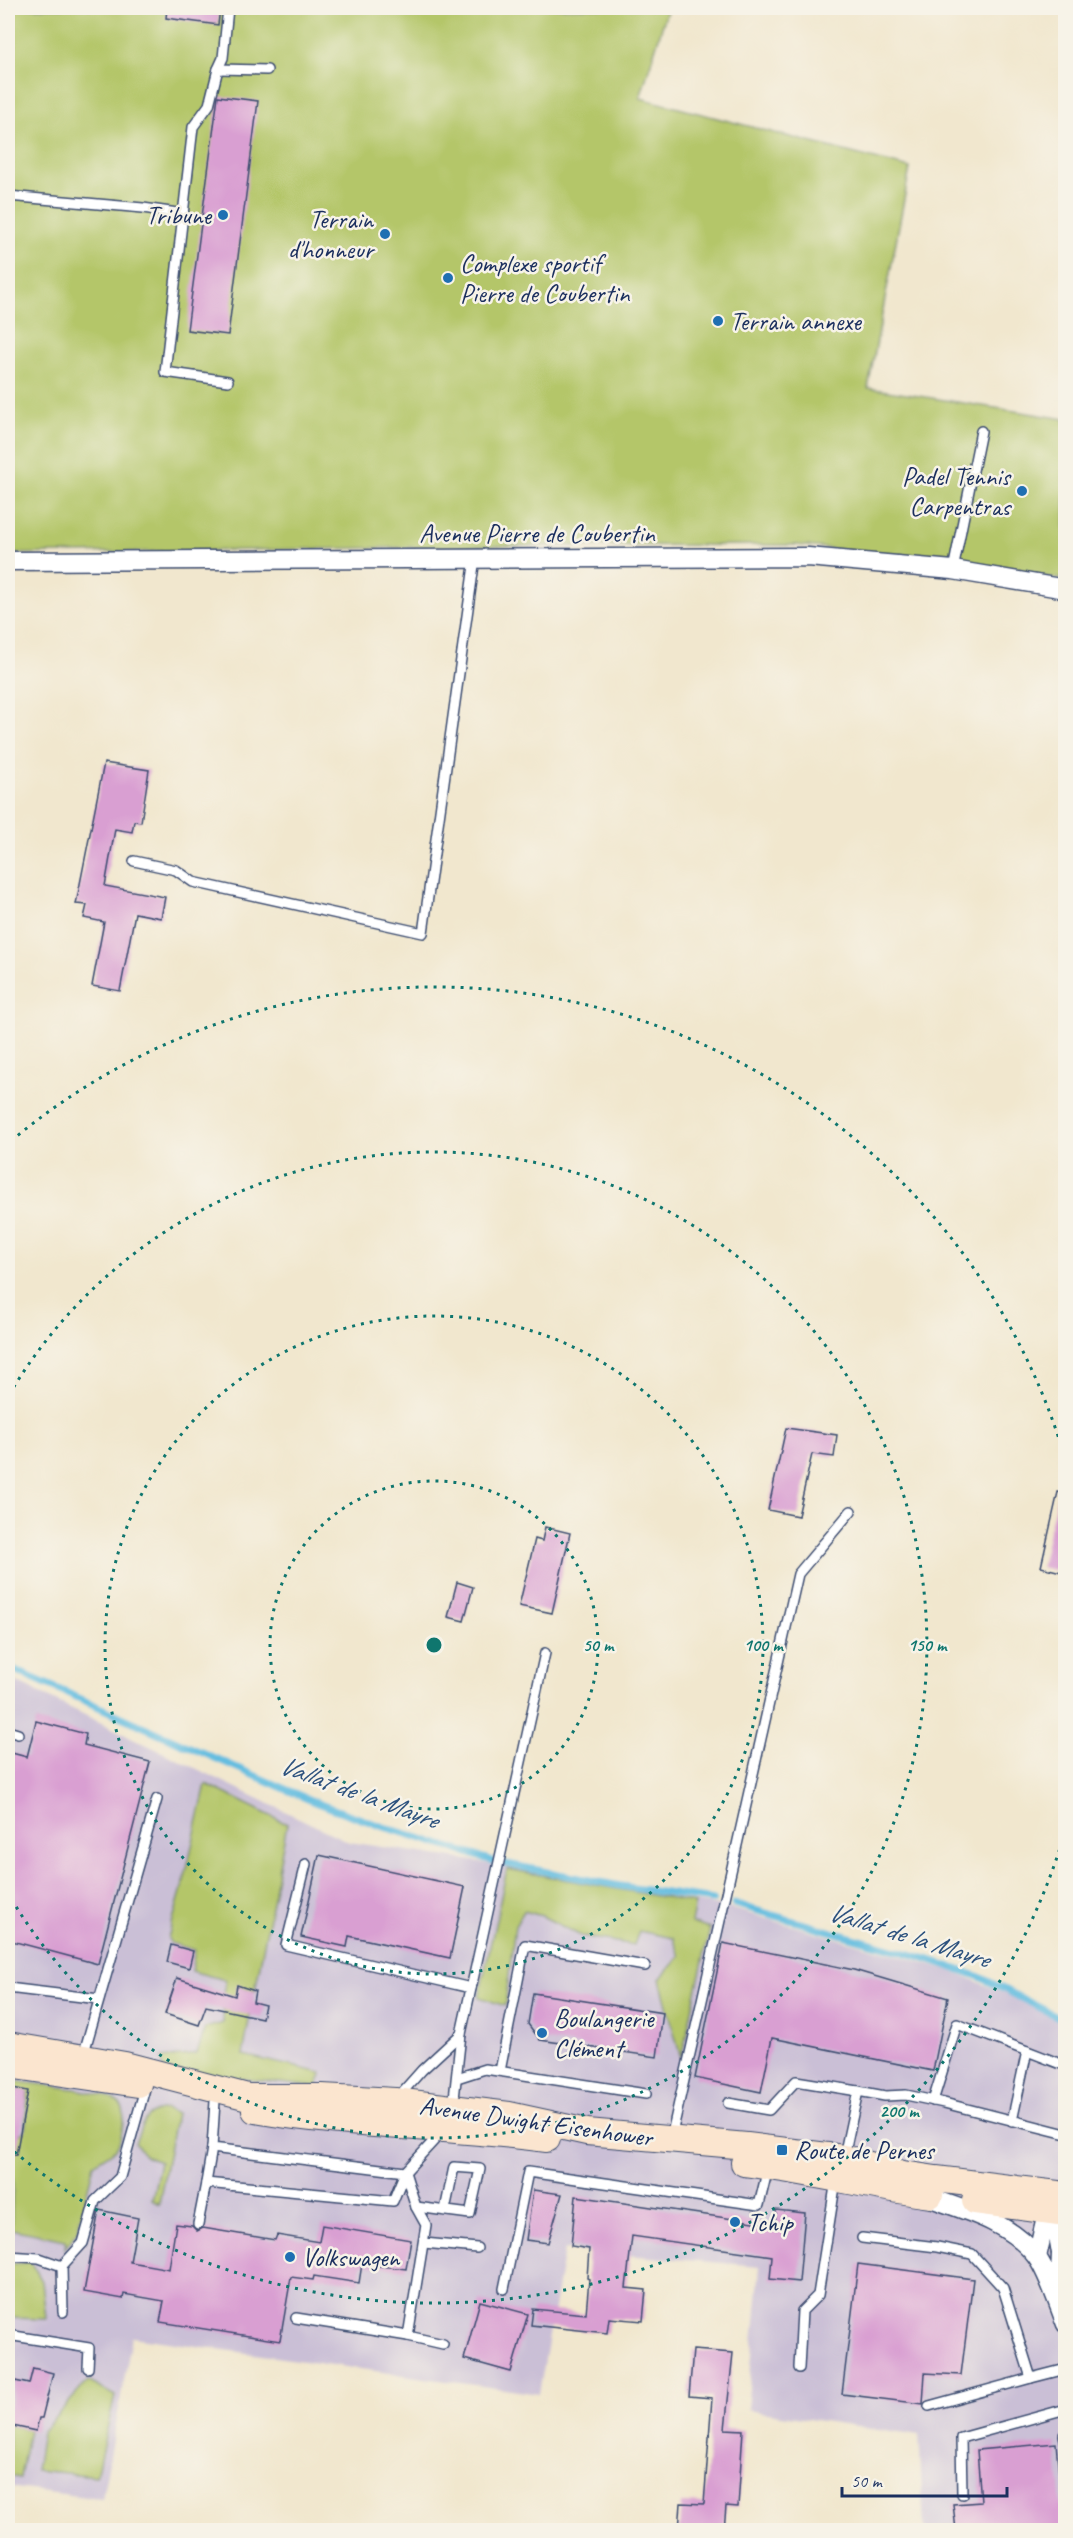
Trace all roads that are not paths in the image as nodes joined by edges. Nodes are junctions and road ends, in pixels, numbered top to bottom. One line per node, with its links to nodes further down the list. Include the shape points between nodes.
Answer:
1 (228, 8): 2 (lane, via 223,58)
2 (218, 69): 3 (lane); 5 (lane, via 209,105 193,127)
3 (267, 70)
4 (8, 196): 5 (lane)
5 (184, 214): 6 (lane, via 165,372)
6 (228, 381)
7 (981, 431): 10 (lane)
8 (475, 558): 9 (street, Avenue Pierre de Coubertin); 10 (street, Avenue Pierre de Coubertin, via 808,556); 12 (lane, via 423,933 193,882 176,870)
9 (8, 561)
10 (953, 570): 11 (street, Avenue Pierre de Coubertin)
11 (1065, 589)
12 (134, 861)
13 (851, 1511): 41 (lane, via 798,1574)
14 (545, 1653): 21 (lane)
15 (8, 1731): 16 (lane)
16 (18, 1734)
17 (158, 1799): 22 (lane)
18 (306, 1864): 21 (lane, via 286,1945)
19 (645, 1966): 29 (lane, via 525,1945)
20 (8, 1988): 22 (lane)
21 (471, 1988): 23 (lane)
22 (99, 1999): 26 (lane)
23 (460, 2034): 30 (lane); 35 (lane)
24 (8, 2045): 26 (main road, Avenue Dwight Eisenhower)
25 (1027, 2051): 28 (lane); 36 (lane, via 957,2024); 39 (lane)
26 (83, 2056): 35 (main road, Avenue Dwight Eisenhower, via 248,2097)
27 (8, 2065): 31 (main road, Avenue Dwight Eisenhower)
28 (1065, 2066)
29 (500, 2071): 30 (lane, via 485,2069); 33 (lane)
30 (457, 2079): 38 (lane)
31 (146, 2085): 34 (main road, Avenue Dwight Eisenhower); 58 (lane, via 120,2177 95,2201 82,2243)
32 (858, 2091): 36 (lane); 37 (lane, via 796,2081 769,2110); 44 (lane)
33 (646, 2094)
34 (215, 2101): 38 (main road, Avenue Dwight Eisenhower, via 238,2108 382,2126); 42 (lane)
35 (395, 2101): 38 (main road, Avenue Dwight Eisenhower)
36 (933, 2101): 39 (lane)
37 (728, 2103)
38 (449, 2118): 41 (main road, Avenue Dwight Eisenhower, via 509,2115 587,2132); 43 (main road, Avenue Dwight Eisenhower, via 493,2132); 45 (lane)
39 (1012, 2121): 40 (lane)
40 (1065, 2134)
41 (670, 2140): 44 (main road, Avenue Dwight Eisenhower, via 747,2146)
42 (212, 2148): 45 (lane); 47 (lane)
43 (769, 2166): 44 (main road, Avenue Dwight Eisenhower); 59 (lane, via 759,2205 528,2172)
44 (840, 2168): 46 (main road, Avenue Dwight Eisenhower, via 884,2189); 68 (lane, via 818,2295 802,2311)
45 (405, 2172): 47 (lane, via 393,2201); 49 (lane)
46 (934, 2180): 48 (main road, Avenue Dwight Eisenhower); 57 (street, via 1002,2226)
47 (206, 2183): 51 (lane)
48 (1058, 2203): 55 (street, via 1056,2223); 57 (street)
49 (416, 2207): 50 (lane); 53 (lane, via 426,2225)
50 (445, 2210): 50 (lane, via 470,2214 480,2169 454,2167)
51 (198, 2224)
52 (862, 2238): 70 (lane, via 972,2254 1003,2289)
53 (424, 2243): 54 (lane); 65 (lane)
54 (477, 2248)
55 (1063, 2251): 60 (street)
56 (8, 2256): 58 (lane, via 39,2258)
57 (1037, 2257): 60 (street)
58 (62, 2266): 61 (lane)
59 (504, 2289)
60 (1059, 2306): 63 (street)
61 (63, 2312)
62 (296, 2318): 65 (lane)
63 (1065, 2324)
64 (8, 2335): 67 (lane, via 89,2348)
65 (408, 2336): 66 (lane)
66 (442, 2344)
67 (87, 2368)
68 (799, 2368)
69 (1065, 2369): 70 (lane)
70 (1031, 2378): 71 (lane)
71 (929, 2406)
72 (1065, 2409): 75 (lane, via 961,2438)
73 (1065, 2435): 74 (lane)
74 (1065, 2444)
75 (962, 2494)

